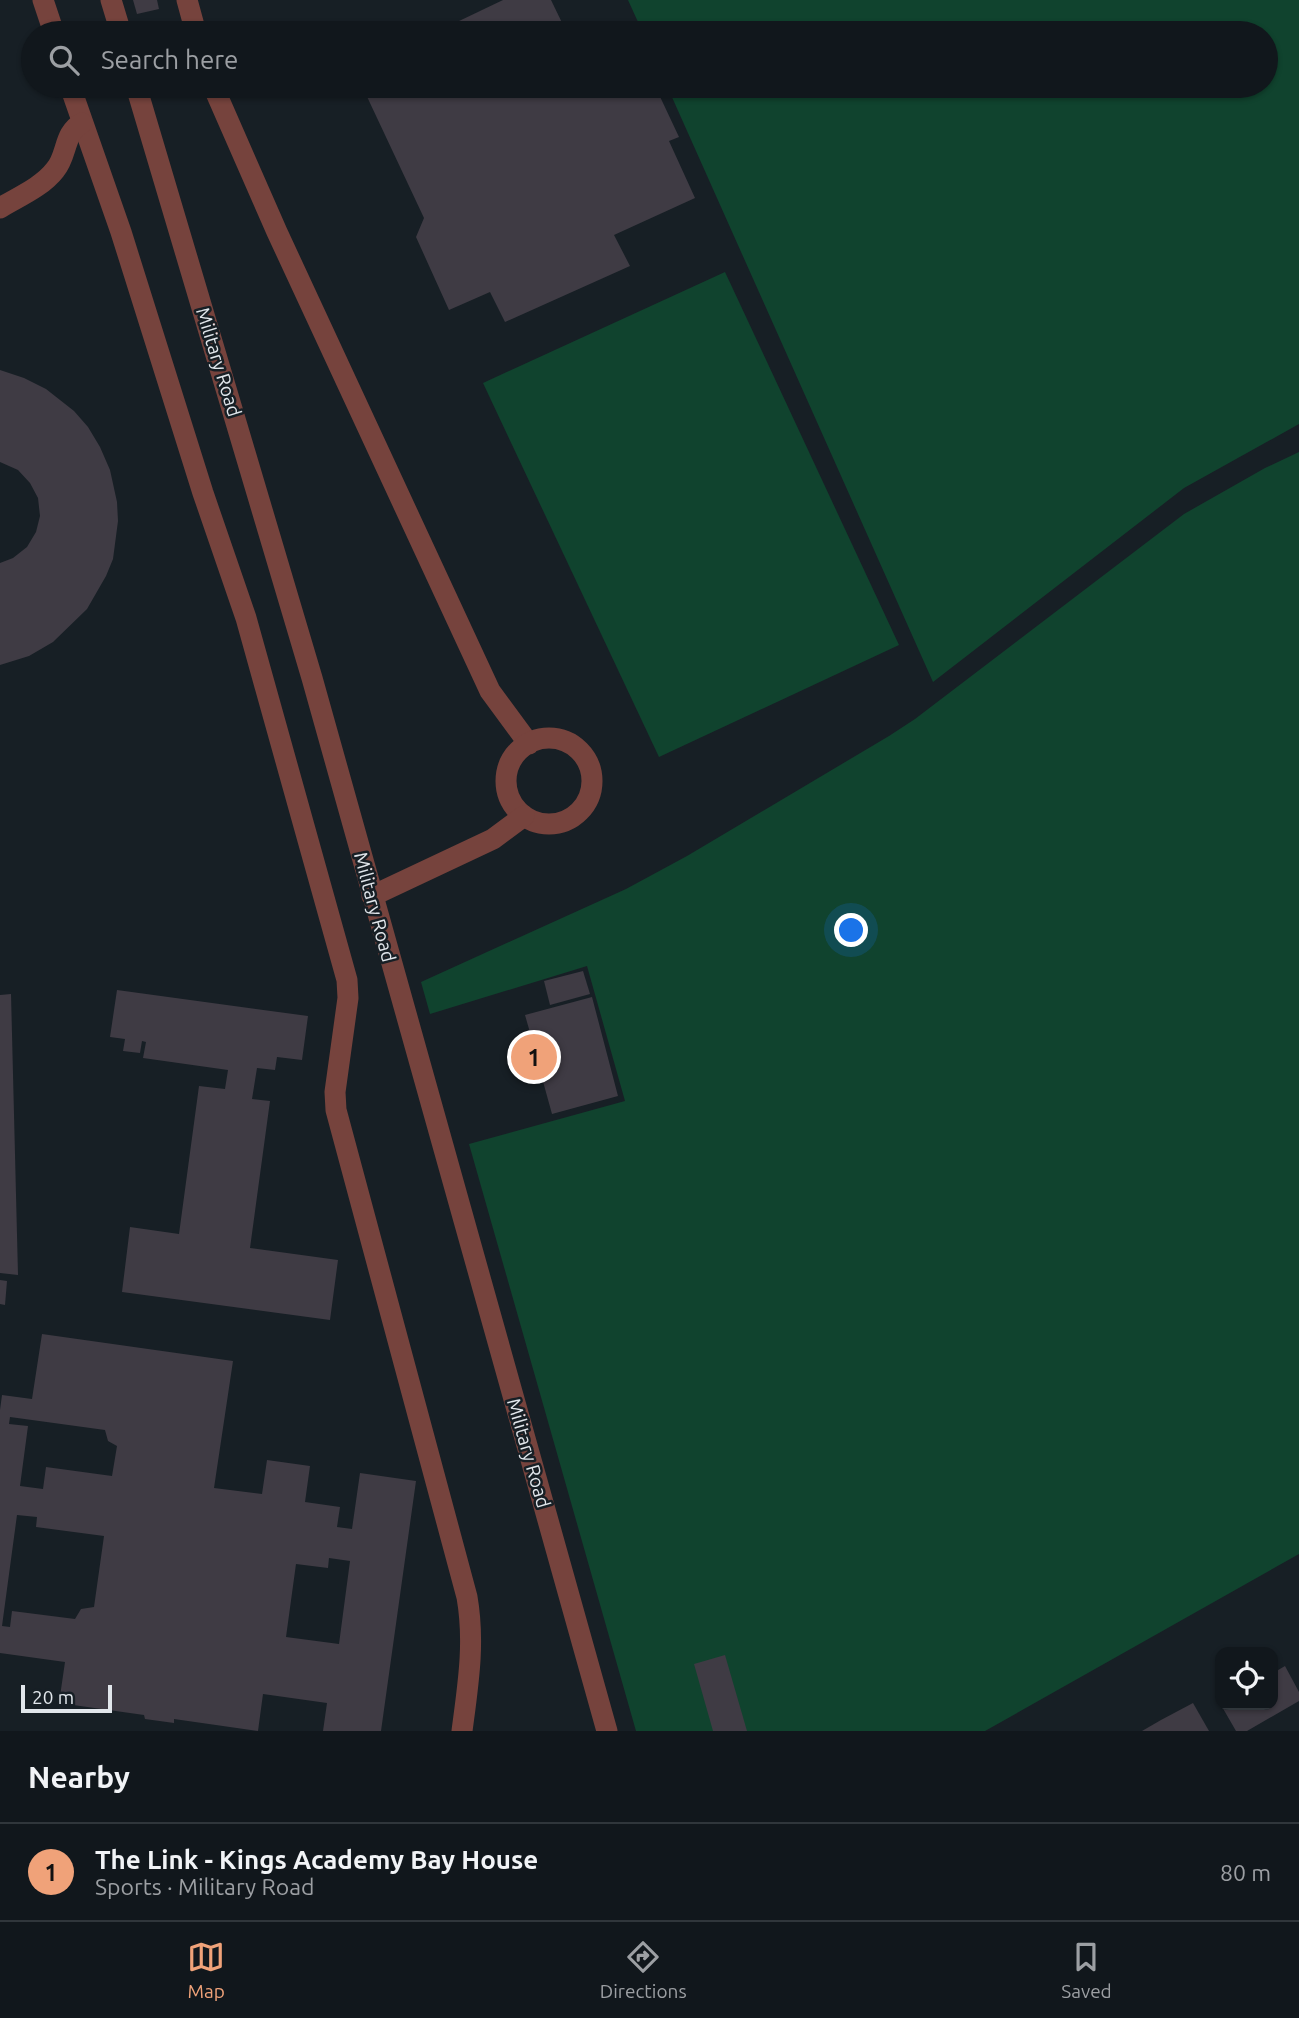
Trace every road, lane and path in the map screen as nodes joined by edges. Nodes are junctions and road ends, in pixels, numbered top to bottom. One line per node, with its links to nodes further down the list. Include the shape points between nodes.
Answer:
1 (43, 0): 4 (street)
2 (111, 0): 5 (street)
3 (187, 0): 6 (street)
4 (50, 21)
5 (117, 21)
6 (193, 21)
7 (74, 98): 10 (street)
8 (140, 98): 14 (street, Military Road, via 252,469)
9 (218, 98): 12 (street, via 490,691)
10 (82, 123): 11 (street, via 72,131 55,171); 15 (street, via 254,643 347,980 336,1110 467,1597 471,1663)
11 (0, 208)
12 (529, 744): 13 (street, via 517,752 506,779 514,806); 13 (street, via 542,739 569,743 588,763 592,777 586,804 571,818 551,824)
13 (524, 816): 14 (street, via 492,839)
14 (372, 896): 16 (street, Military Road)
15 (462, 1731)
16 (607, 1731)

